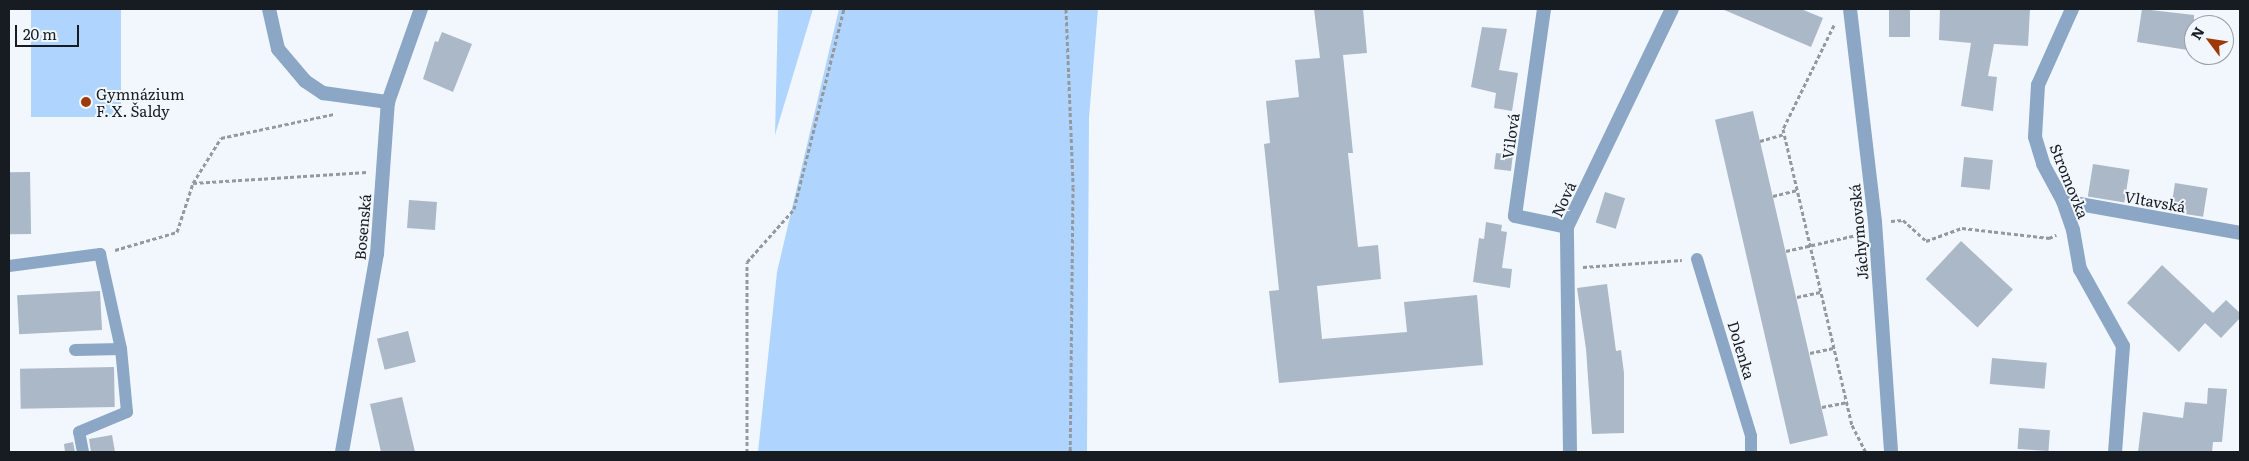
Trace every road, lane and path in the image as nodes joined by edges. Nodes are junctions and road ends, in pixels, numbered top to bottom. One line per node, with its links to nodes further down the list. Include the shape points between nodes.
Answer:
1 (269, 9): 10 (street, via 278,49 305,81 324,93)
2 (421, 9): 10 (street, Bosenská)
3 (844, 9): 40 (path, via 794,209 747,262)
4 (1066, 9): 41 (path, via 1073,187)
5 (1544, 9): 20 (street, Vilová, via 1516,216)
6 (1672, 9): 20 (street, Nová)
7 (1850, 9): 21 (street, Jáchymovská)
8 (2072, 9): 18 (street, Stromovka, via 2038,86 2034,118 2043,164)
9 (1838, 17): 12 (path, via 1783,129)
10 (388, 102): 14 (street, Bosenská)
11 (342, 112): 15 (path, via 221,138)
12 (1784, 134): 13 (path); 16 (path)
13 (1760, 141)
14 (383, 171): 15 (path); 39 (street, Bosenská, via 377,254)
15 (193, 183): 26 (path, via 176,232)
16 (1798, 190): 17 (path); 24 (path)
17 (1773, 196)
18 (2063, 201): 22 (street, Vltavská); 46 (street, Stromovka, via 2073,230 2080,269 2123,346)
19 (1902, 220): 23 (path, via 1926,241 1962,228)
20 (1567, 227): 29 (street, Nová)
21 (1876, 230): 24 (path); 45 (street, Jáchymovská)
22 (2240, 233)
23 (2049, 238)
24 (1810, 246): 25 (path); 30 (path)
25 (1786, 251)
26 (100, 254): 28 (lane); 33 (lane)
27 (1698, 259): 29 (path); 43 (lane, Dolenka, via 1751,436)
28 (9, 266)
29 (1567, 268): 42 (street, Nová)
30 (1821, 292): 31 (path); 32 (path)
31 (1797, 297)
32 (1834, 348): 35 (path); 36 (path)
33 (120, 349): 34 (lane); 38 (lane, via 128,412 79,432)
34 (75, 350)
35 (1810, 353)
36 (1847, 402): 37 (path); 44 (path, via 1852,425)
37 (1822, 407)
38 (83, 452)
39 (342, 452)
40 (747, 452)
41 (1070, 452)
42 (1570, 452)
43 (1751, 452)
44 (1866, 452)
45 (1891, 452)
46 (2115, 452)

